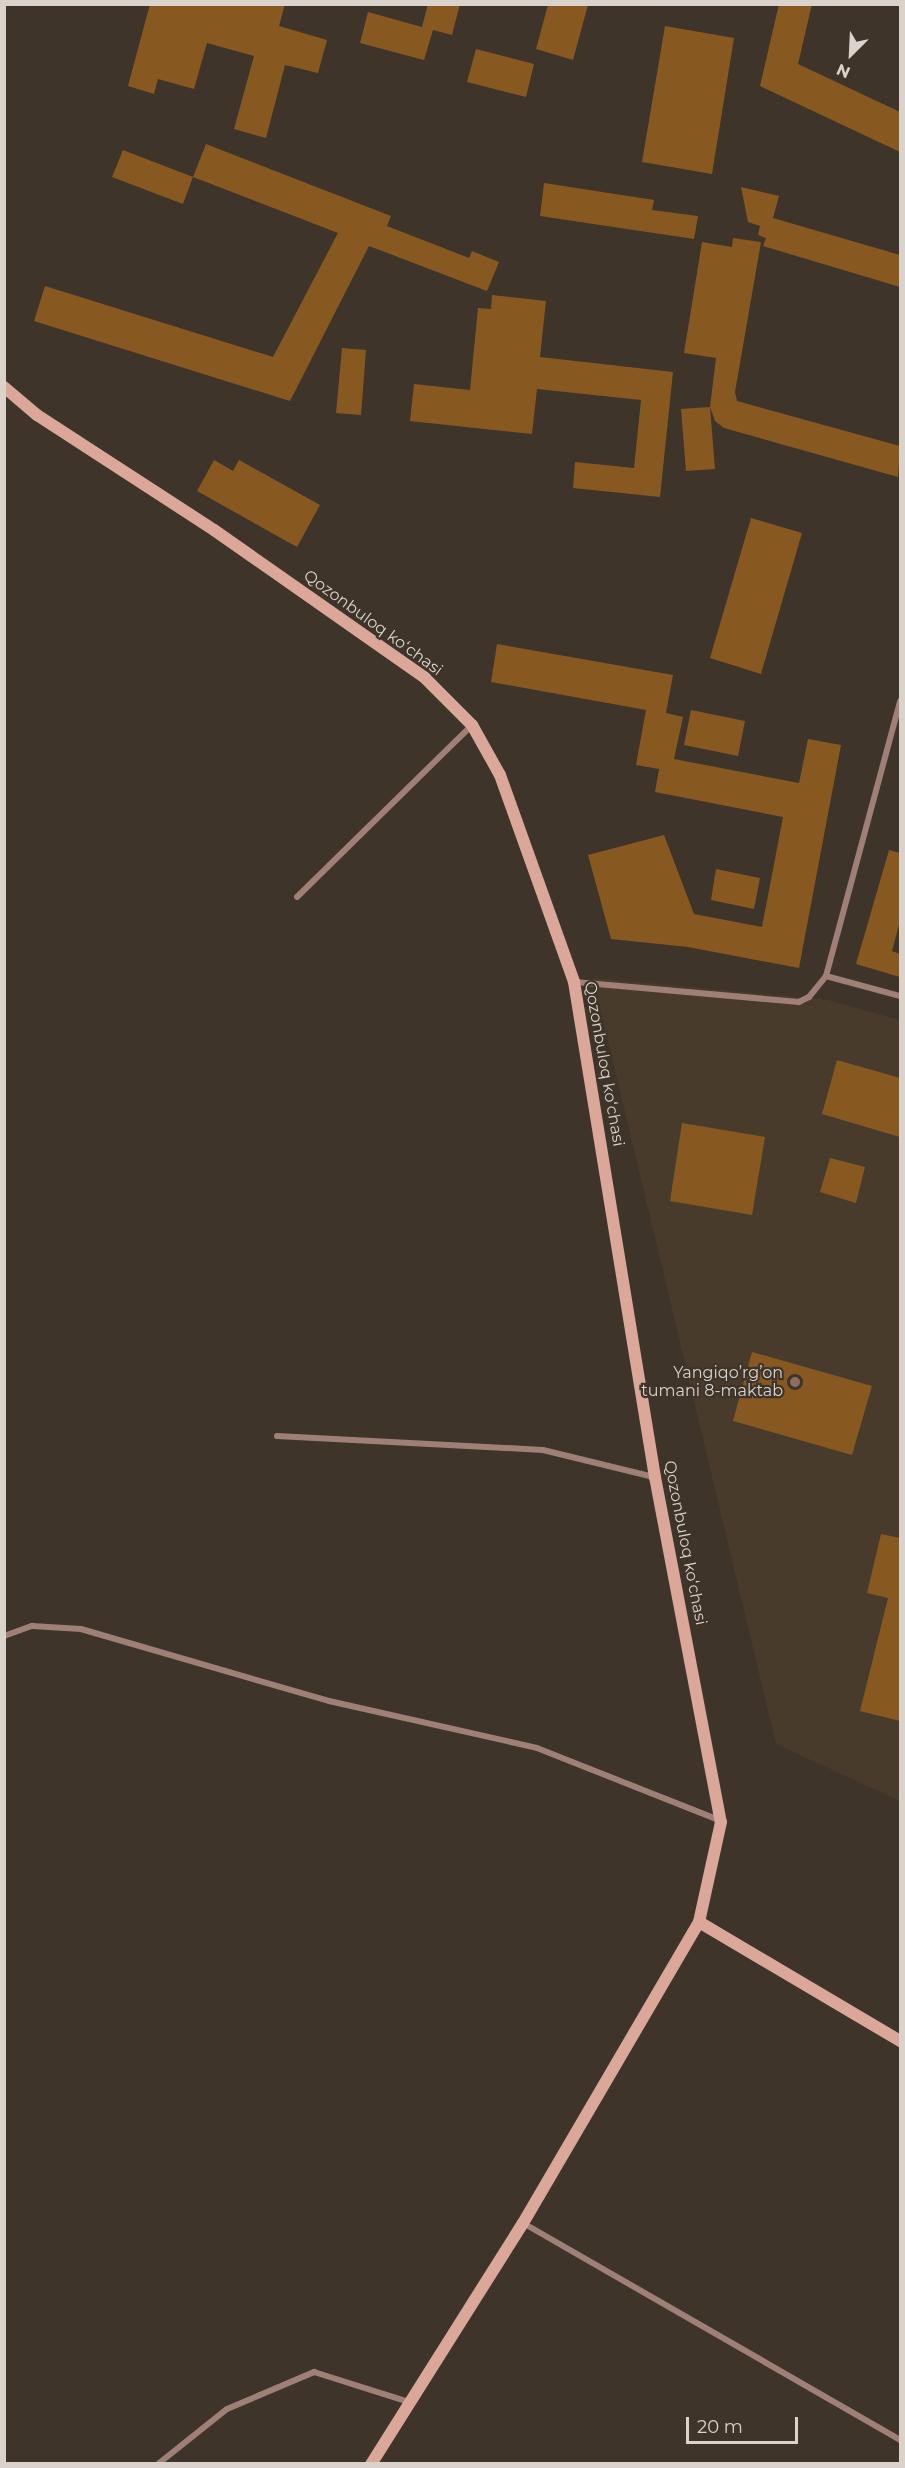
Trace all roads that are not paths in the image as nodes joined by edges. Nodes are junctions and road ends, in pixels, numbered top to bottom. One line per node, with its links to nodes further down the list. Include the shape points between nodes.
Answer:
1 (4, 387): 3 (main road, Qozonbuloq koʻchasi, via 37,415 214,530 425,678)
2 (900, 701): 5 (street)
3 (472, 725): 4 (street); 6 (main road, Qozonbuloq koʻchasi, via 500,775)
4 (297, 897)
5 (826, 976): 6 (street, via 809,997 799,1002); 7 (street)
6 (574, 982): 9 (main road, Qozonbuloq koʻchasi)
7 (900, 996)
8 (278, 1436): 9 (street, via 543,1450)
9 (655, 1477): 11 (main road, Qozonbuloq koʻchasi)
10 (4, 1636): 11 (street, via 32,1626 81,1629 329,1701 537,1748)
11 (722, 1822): 12 (main road, Qozonbuloq koʻchasi)
12 (699, 1922): 13 (main road); 14 (main road, Qozonbuloq koʻchasi)
13 (900, 2041)
14 (523, 2223): 15 (main road, Qozonbuloq koʻchasi); 16 (street)
15 (410, 2402): 17 (street, via 314,2372 227,2409); 18 (main road, Qozonbuloq koʻchasi)
16 (900, 2440)
17 (158, 2463)
18 (371, 2463)

